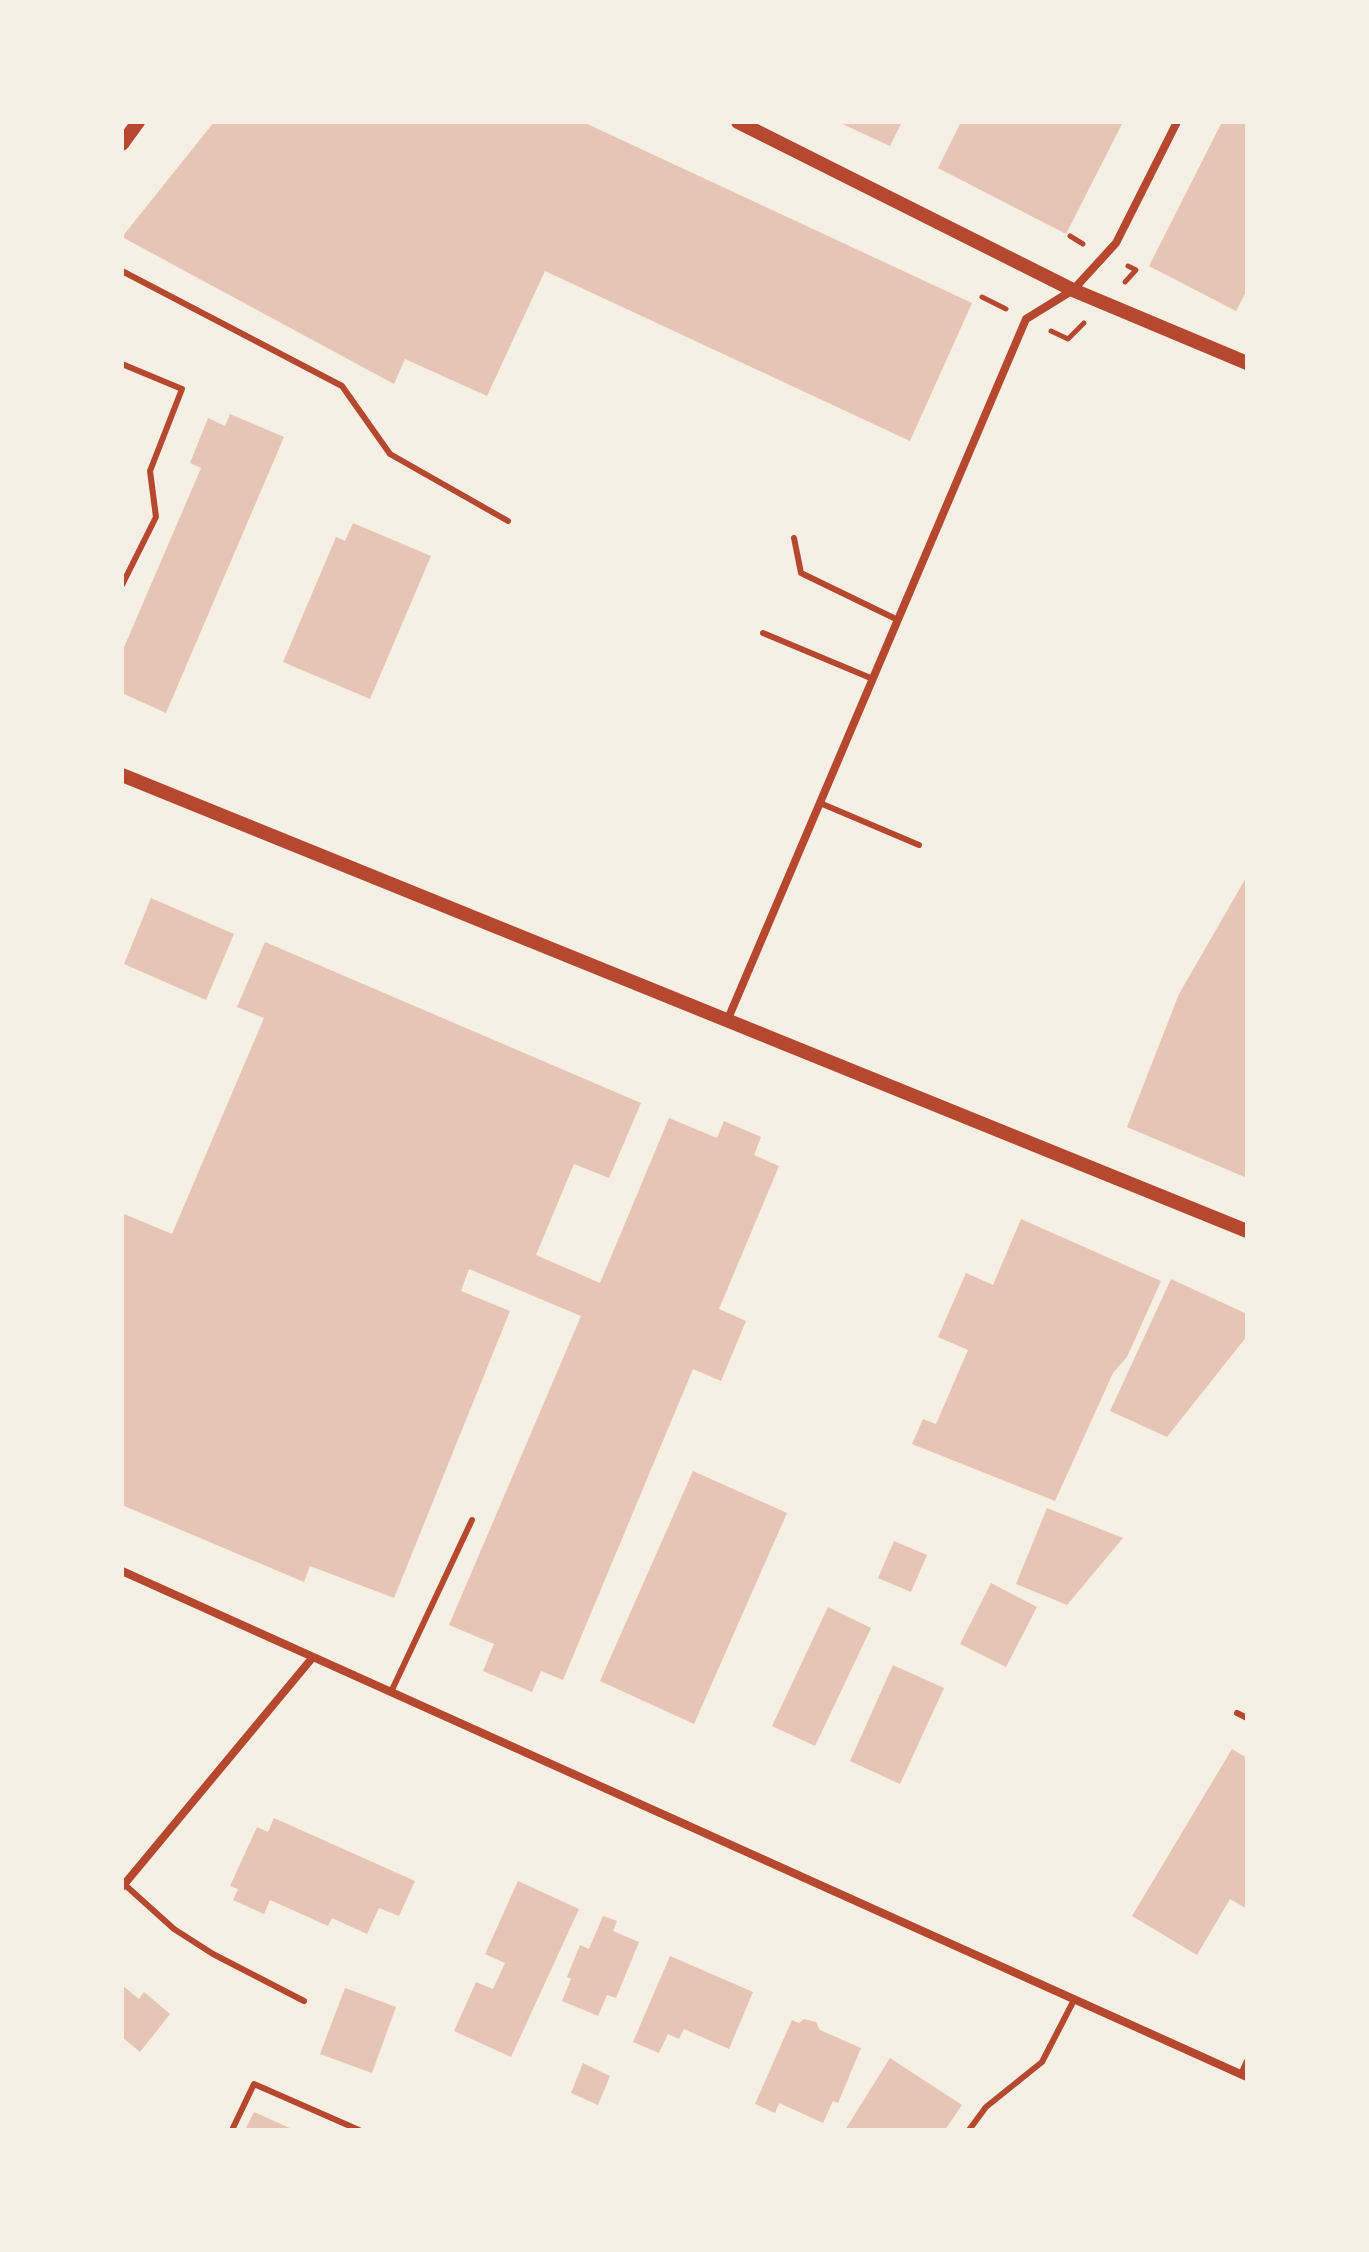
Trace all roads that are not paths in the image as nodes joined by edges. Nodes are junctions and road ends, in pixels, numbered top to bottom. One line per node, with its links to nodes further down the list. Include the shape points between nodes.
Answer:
1 (138, 122): 4 (street)
2 (738, 122): 6 (street)
3 (1177, 122): 6 (street, via 1116,243)
4 (122, 144)
5 (122, 271): 9 (lane, via 342,386 390,454)
6 (1073, 290): 7 (street); 12 (street, via 1026,319)
7 (1247, 363)
8 (122, 364): 11 (lane, via 182,389 150,471 156,517)
9 (508, 521)
10 (794, 538): 12 (lane, via 801,573)
11 (122, 585)
12 (898, 620): 14 (street)
13 (763, 633): 14 (lane)
14 (873, 679): 16 (street)
15 (122, 775): 18 (street)
16 (820, 803): 17 (lane); 18 (street)
17 (919, 845)
18 (727, 1021): 19 (street)
19 (1247, 1231)
20 (472, 1520): 23 (lane)
21 (122, 1571): 22 (street)
22 (313, 1657): 23 (street); 26 (street)
23 (391, 1692): 27 (street)
24 (1237, 1713): 25 (lane)
25 (1247, 1718)
26 (123, 1886): 28 (lane, via 213,1954)
27 (1074, 2000): 30 (street); 33 (lane, via 1042,2062 986,2107)
28 (304, 2001)
29 (1247, 2061): 30 (lane)
30 (1244, 2076)
31 (232, 2130): 32 (lane, via 254,2084)
32 (359, 2130)
33 (969, 2130)

